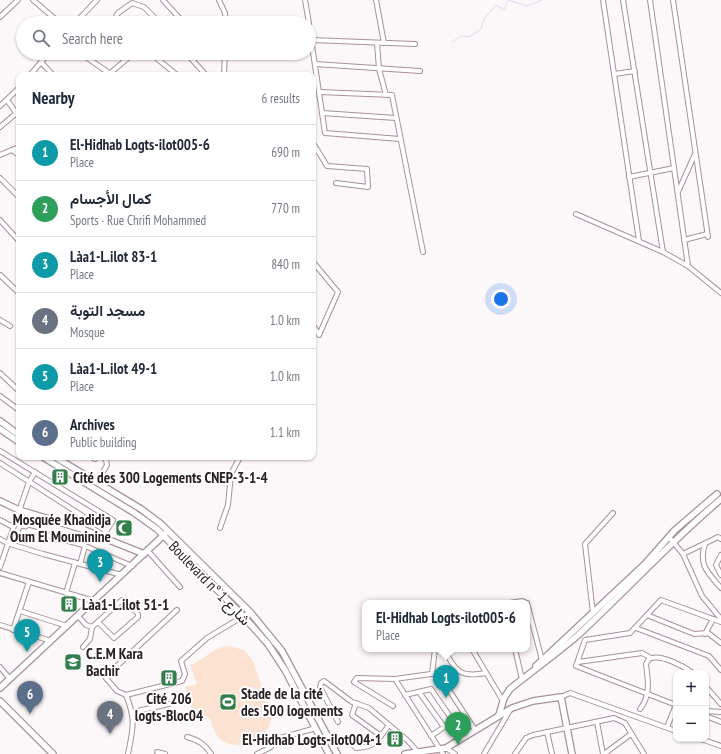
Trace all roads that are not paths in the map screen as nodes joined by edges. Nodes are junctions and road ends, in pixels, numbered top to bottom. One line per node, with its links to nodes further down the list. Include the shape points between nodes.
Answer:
1 (18, 0): 13 (street)
2 (33, 0): 14 (street)
3 (97, 0): 15 (street)
4 (163, 0): 18 (street)
5 (219, 0): 19 (street)
6 (305, 0): 20 (street)
7 (376, 0): 23 (street)
8 (603, 0): 43 (street)
9 (624, 0): 35 (street)
10 (650, 0): 61 (street)
11 (673, 0): 59 (street)
12 (130, 1): 16 (street); 17 (street, via 144,7)
13 (1, 16)
14 (52, 16)
15 (82, 16)
16 (116, 16)
17 (153, 16)
18 (178, 16)
19 (225, 16)
20 (308, 16)
21 (316, 40): 22 (street)
22 (376, 43): 23 (street); 33 (street)
23 (384, 43): 24 (street)
24 (415, 44)
25 (90, 60): 38 (street)
26 (126, 60): 39 (street)
27 (159, 60): 40 (street)
28 (192, 60): 41 (street)
29 (223, 60): 42 (street)
30 (314, 60): 32 (street)
31 (41, 62): 36 (street); 37 (street)
32 (315, 64): 33 (street); 45 (street)
33 (379, 69): 34 (street); 46 (street)
34 (420, 71)
35 (635, 71): 43 (street); 62 (street)
36 (33, 72)
37 (50, 72)
38 (107, 72)
39 (112, 72)
40 (173, 72)
41 (203, 72)
42 (224, 72)
43 (614, 74): 63 (street)
44 (16, 91): 47 (street)
45 (319, 92): 46 (street); 50 (street)
46 (386, 95): 52 (street, via 392,95)
47 (7, 100): 48 (street); 49 (street)
48 (0, 106)
49 (16, 111)
50 (322, 113): 52 (street); 54 (street, via 325,134)
51 (16, 115): 53 (street)
52 (396, 118): 54 (street)
53 (0, 127)
54 (400, 139): 73 (street)
55 (16, 148): 57 (street)
56 (316, 148): 65 (street, via 327,166 367,169 368,187)
57 (12, 150): 58 (street); 60 (street)
58 (16, 153)
59 (696, 154): 66 (street); 71 (street, via 708,236)
60 (0, 155)
61 (674, 168): 62 (street); 66 (street)
62 (651, 173): 63 (street); 74 (street)
63 (629, 177): 72 (street)
64 (0, 178): 67 (street)
65 (336, 183)
66 (678, 193): 71 (street)
67 (16, 194)
68 (576, 214): 72 (street)
69 (0, 220): 70 (street)
70 (16, 238)
71 (684, 240): 76 (street)
72 (639, 241): 74 (street)
73 (423, 252)
74 (663, 252): 76 (street)
75 (316, 266): 82 (street, via 338,292 319,335)
76 (688, 266): 79 (street)
77 (0, 275): 78 (street)
78 (16, 289)
79 (721, 293)
80 (0, 320): 81 (street)
81 (10, 326)
82 (316, 330)
83 (0, 373): 84 (street)
84 (16, 388)
85 (0, 396): 86 (street)
86 (16, 408)
87 (0, 422): 89 (street)
88 (0, 430): 90 (street)
89 (16, 433)
90 (16, 440)
91 (0, 451): 97 (street)
92 (48, 460): 110 (street, Boulevard n° شارع 1, via 133,512)
93 (60, 460): 99 (street, Boulevard n° شارع 1)
94 (106, 460): 99 (street)
95 (238, 460): 106 (street, via 231,474 228,505)
96 (0, 463): 98 (street)
97 (35, 472): 98 (street); 108 (street, via 113,520)
98 (29, 482): 102 (street); 108 (street)
99 (97, 482): 109 (street, Boulevard n° شارع 1, via 141,509)
100 (719, 497): 113 (street)
101 (0, 502): 102 (street)
102 (19, 510): 105 (street); 111 (street)
103 (613, 513): 137 (street, via 585,544)
104 (0, 520): 105 (street)
105 (13, 527): 115 (street)
106 (220, 528)
107 (23, 531): 117 (street, via 29,530)
108 (106, 531): 111 (street)
109 (169, 531): 110 (street); 136 (street, Boulevard n° شارع 1)
110 (164, 536): 118 (street); 141 (street, Boulevard n° شارع 1)
111 (103, 537): 118 (street)
112 (0, 539): 115 (street)
113 (671, 539): 119 (street); 131 (street)
114 (721, 539): 116 (street, via 718,537)
115 (8, 543): 121 (street); 124 (street)
116 (705, 544): 119 (street); 130 (street, via 701,560 707,572)
117 (86, 546): 122 (street); 123 (street)
118 (146, 553): 123 (street); 129 (street)
119 (683, 554): 143 (street, via 702,596)
120 (721, 556): 127 (street, via 716,565)
121 (75, 563): 122 (street); 132 (street)
122 (80, 564): 126 (street)
123 (132, 566): 126 (street)
124 (0, 567)
125 (0, 573): 128 (street)
126 (122, 575): 133 (street)
127 (721, 575)
128 (29, 582): 132 (street); 135 (street)
129 (180, 586)
130 (721, 588)
131 (621, 591): 137 (street); 151 (street)
132 (66, 593): 133 (street)
133 (95, 601): 140 (street)
134 (177, 610): 177 (street, via 105,677 117,691)
135 (20, 611): 147 (street); 150 (street)
136 (250, 612): 141 (street); 223 (street, Boulevard n° شارع 1, via 285,656)
137 (593, 613): 151 (street)
138 (530, 614): 162 (street)
139 (647, 615): 142 (street, via 660,600); 149 (street); 152 (street, via 694,634)
140 (78, 616): 147 (street); 148 (street, via 86,625)
141 (244, 617): 177 (street, via 207,638 181,661 185,674 182,681); 200 (street, Boulevard n° شارع 1, via 278,659)
142 (713, 619): 145 (street); 152 (street)
143 (721, 619)
144 (98, 622): 144 (street, via 114,638 138,617 134,609 122,600); 148 (street)
145 (721, 622)
146 (0, 625): 150 (street)
147 (67, 626): 154 (street)
148 (92, 627): 156 (street, via 90,639)
149 (636, 628): 153 (street, via 630,633); 166 (street, via 709,656)
150 (13, 630): 154 (street)
151 (574, 634): 153 (street); 162 (street); 167 (street)
152 (705, 634): 155 (street, via 708,633)
153 (585, 640): 163 (street)
154 (51, 641): 170 (street)
155 (721, 643)
156 (83, 647)
157 (435, 652): 169 (street)
158 (446, 652): 168 (street, via 459,672 468,675)
159 (474, 652): 168 (street)
160 (515, 652): 172 (street)
161 (651, 658): 163 (street, via 642,653); 165 (street, via 658,657); 176 (street, via 646,664)
162 (542, 660): 167 (street)
163 (578, 662): 176 (street, via 576,666)
164 (0, 667): 170 (street)
165 (688, 670)
166 (721, 670)
167 (533, 671): 172 (street)
168 (486, 673): 181 (street)
169 (432, 674): 171 (street); 203 (street, via 438,673)
170 (10, 679): 173 (street)
171 (395, 679): 178 (street); 186 (street, via 358,678 354,682)
172 (522, 679): 181 (street)
173 (0, 688)
174 (709, 690): 185 (street)
175 (419, 692): 178 (street); 199 (street); 199 (street, via 431,689 453,721)
176 (648, 694): 184 (street); 189 (street)
177 (126, 695): 191 (street)
178 (405, 695): 208 (street)
179 (561, 697): 188 (street, via 533,701); 201 (street); 202 (street, via 570,693)
180 (0, 701): 217 (street)
181 (502, 701): 193 (street)
182 (356, 703): 195 (street, via 324,681 321,683 320,687); 198 (street, via 369,708); 207 (street, via 352,715)
183 (169, 704): 191 (street)
184 (673, 704)
185 (721, 704)
186 (393, 706)
187 (676, 706): 202 (street)
188 (512, 708): 193 (street); 226 (street)
189 (640, 709)
190 (709, 711): 192 (street)
191 (133, 712): 218 (street, via 133,730)
192 (721, 712)
193 (499, 715): 203 (street)
194 (709, 717): 197 (street)
195 (338, 722)
196 (597, 722): 201 (street); 206 (street, via 620,719); 230 (street)
197 (721, 722)
198 (389, 725): 207 (street); 216 (street)
199 (444, 727): 208 (street)
200 (316, 728): 221 (street, via 273,740 271,747); 222 (street, Boulevard n° شارع 1)
201 (567, 728): 205 (street); 229 (street)
202 (667, 728): 204 (street)
203 (475, 730): 214 (street)
204 (673, 730)
205 (547, 732): 227 (street, via 526,738); 228 (street)
206 (631, 734): 230 (street); 231 (street)
207 (381, 736): 210 (street, via 374,744 356,748)
208 (431, 736): 213 (street)
209 (187, 737): 220 (street, via 196,739 207,747)
210 (348, 740)
211 (709, 742): 212 (street)
212 (721, 746)
213 (439, 748): 214 (street); 216 (street); 224 (street)
214 (446, 748): 225 (street)
215 (157, 752): 219 (street)
216 (411, 753)
217 (53, 754)
218 (128, 754)
219 (165, 754)
220 (211, 754)
221 (257, 754)
222 (329, 754)
223 (337, 754)
224 (443, 754)
225 (455, 754)
226 (484, 754)
227 (515, 754)
228 (552, 754)
229 (572, 754)
230 (604, 754)
231 (644, 754)

